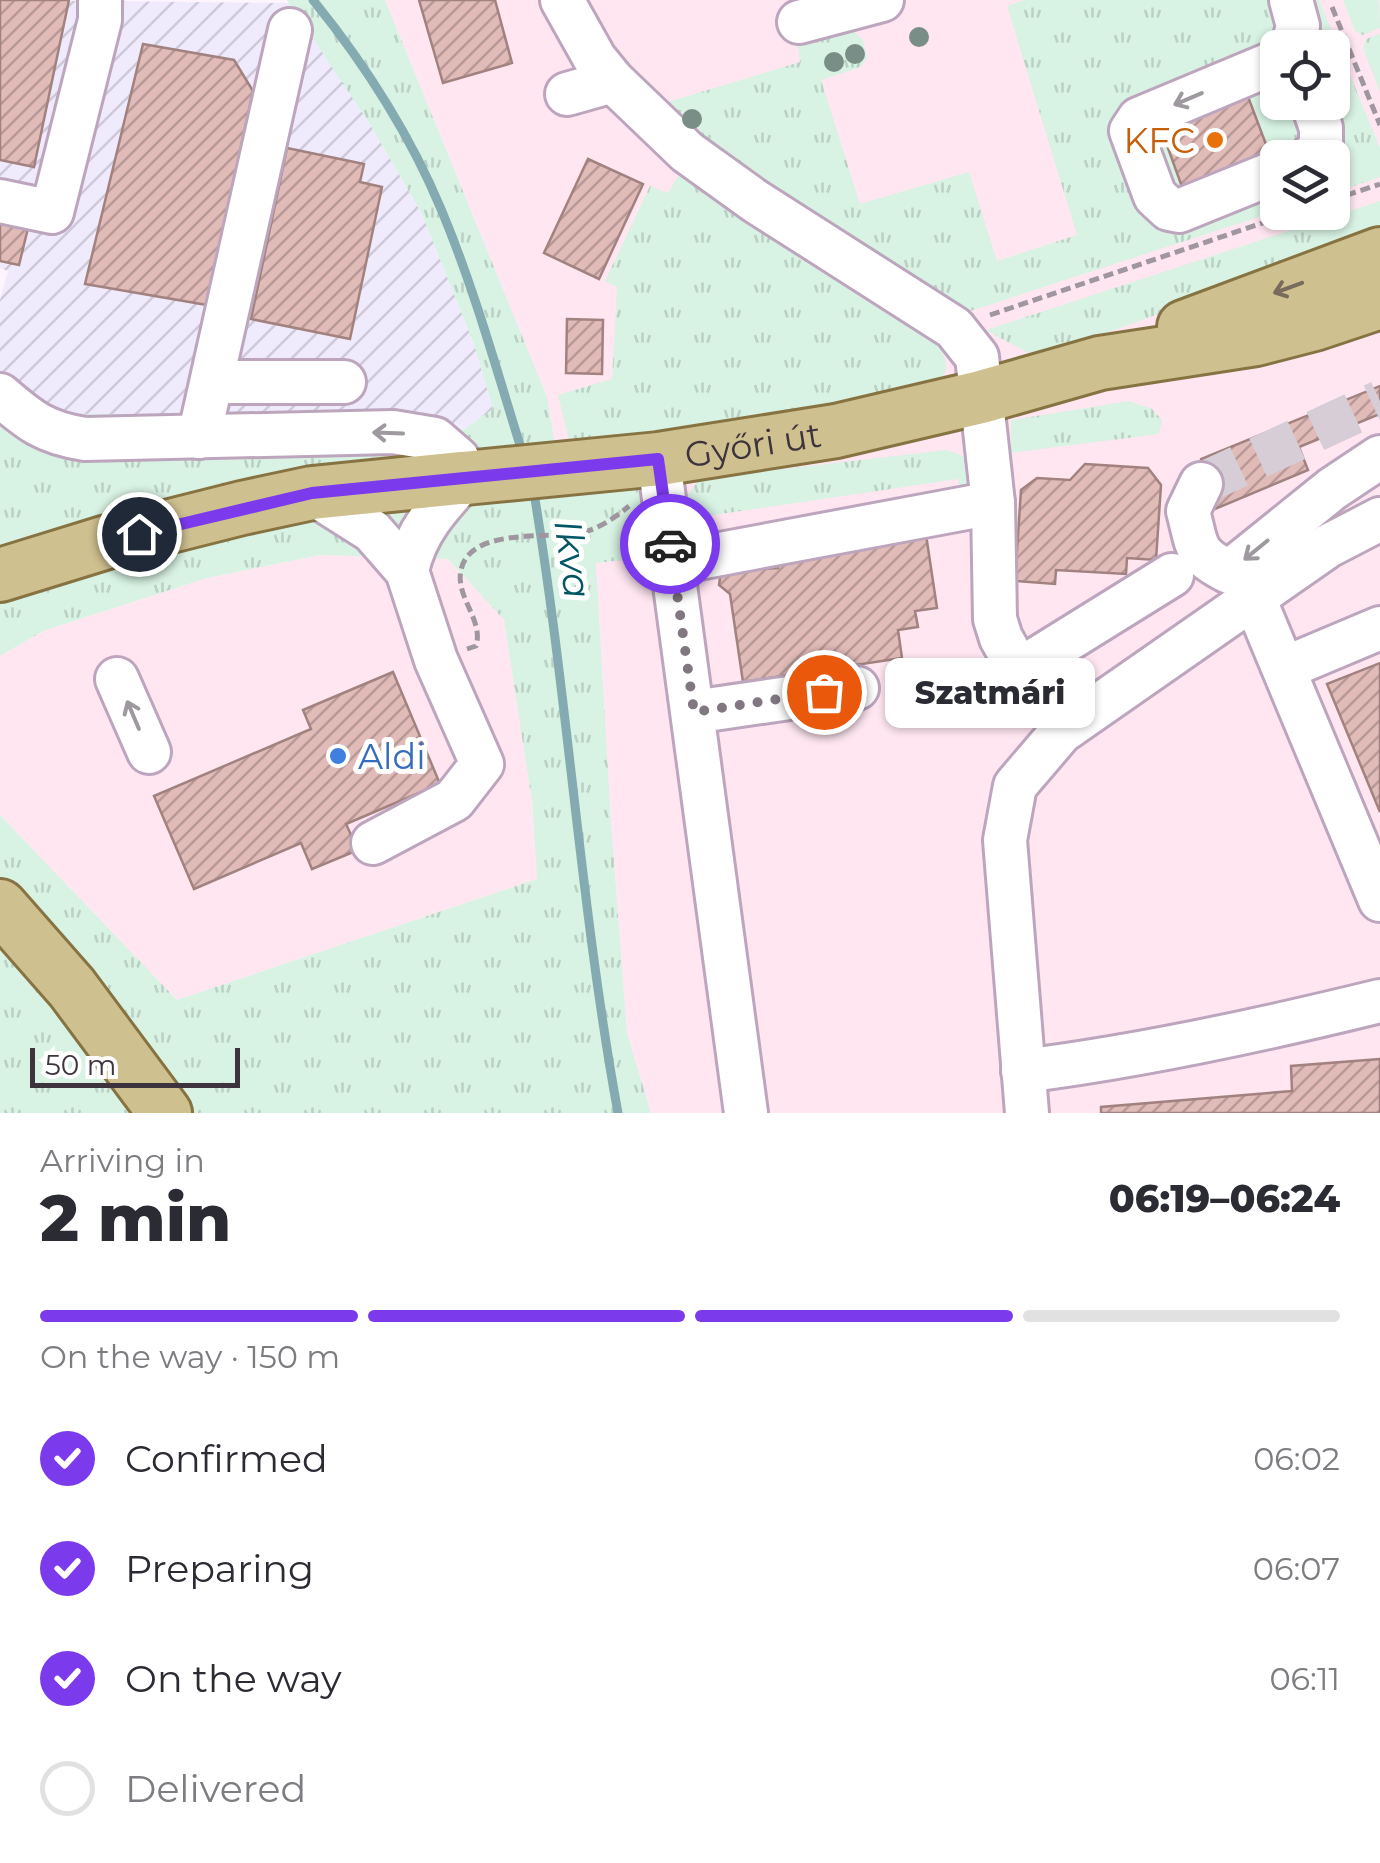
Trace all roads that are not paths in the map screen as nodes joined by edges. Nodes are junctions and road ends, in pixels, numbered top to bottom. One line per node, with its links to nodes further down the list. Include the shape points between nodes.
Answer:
1 (100, 0): 12 (street, via 59,214)
2 (562, 0): 9 (street)
3 (1291, 0): 7 (street)
4 (868, 2): 5 (street)
5 (799, 22)
6 (290, 30): 16 (street)
7 (1297, 30)
8 (1260, 68): 11 (street, one-way to 11, via 1139,119 1131,131 1156,196 1168,209 1179,211)
9 (613, 81): 10 (street); 19 (street, via 713,173 954,328 977,357)
10 (567, 94)
11 (1260, 178)
12 (0, 200)
13 (1380, 254): 15 (main road, Győri út, one-way to 15)
14 (1380, 302): 15 (main road, Győri út, via 1256,338)
15 (1100, 363): 19 (main road, Győri út)
16 (212, 382): 17 (street); 20 (street)
17 (344, 382)
18 (0, 395): 20 (street, via 56,434)
19 (981, 397): 22 (main road, Győri út); 26 (street)
20 (200, 437): 23 (street, one-way to 20, via 435,438 393,432)
21 (1380, 457): 24 (street, one-way to 24, via 1230,572 1204,559 1198,546 1188,510)
22 (660, 469): 23 (main road, Győri út); 29 (street)
23 (470, 477): 25 (main road, Győri út); 30 (street, via 436,510 412,546)
24 (1201, 484)
25 (312, 493): 28 (main road, Győri út); 30 (street, via 372,531)
26 (993, 503): 29 (street); 32 (street, via 995,619 1018,670)
27 (1380, 519): 33 (street)
28 (107, 542): 31 (main road, Győri út); 34 (main road, Győri út)
29 (672, 562): 39 (street)
30 (407, 571): 41 (street, via 436,660 482,764 454,800)
31 (0, 575)
32 (1172, 576)
33 (1254, 598): 36 (street); 45 (street, via 1061,732 1015,786 1005,840)
34 (0, 614)
35 (1380, 628): 36 (street)
36 (1285, 668): 42 (street)
37 (117, 679): 40 (street, one-way to 37)
38 (857, 688): 39 (street)
39 (694, 712): 47 (street)
40 (149, 752)
41 (372, 843)
42 (1380, 900)
43 (0, 906): 46 (main road, via 72,988)
44 (1380, 1002): 45 (street)
45 (1023, 1071): 48 (street)
46 (164, 1113)
47 (746, 1113)
48 (1027, 1113)

